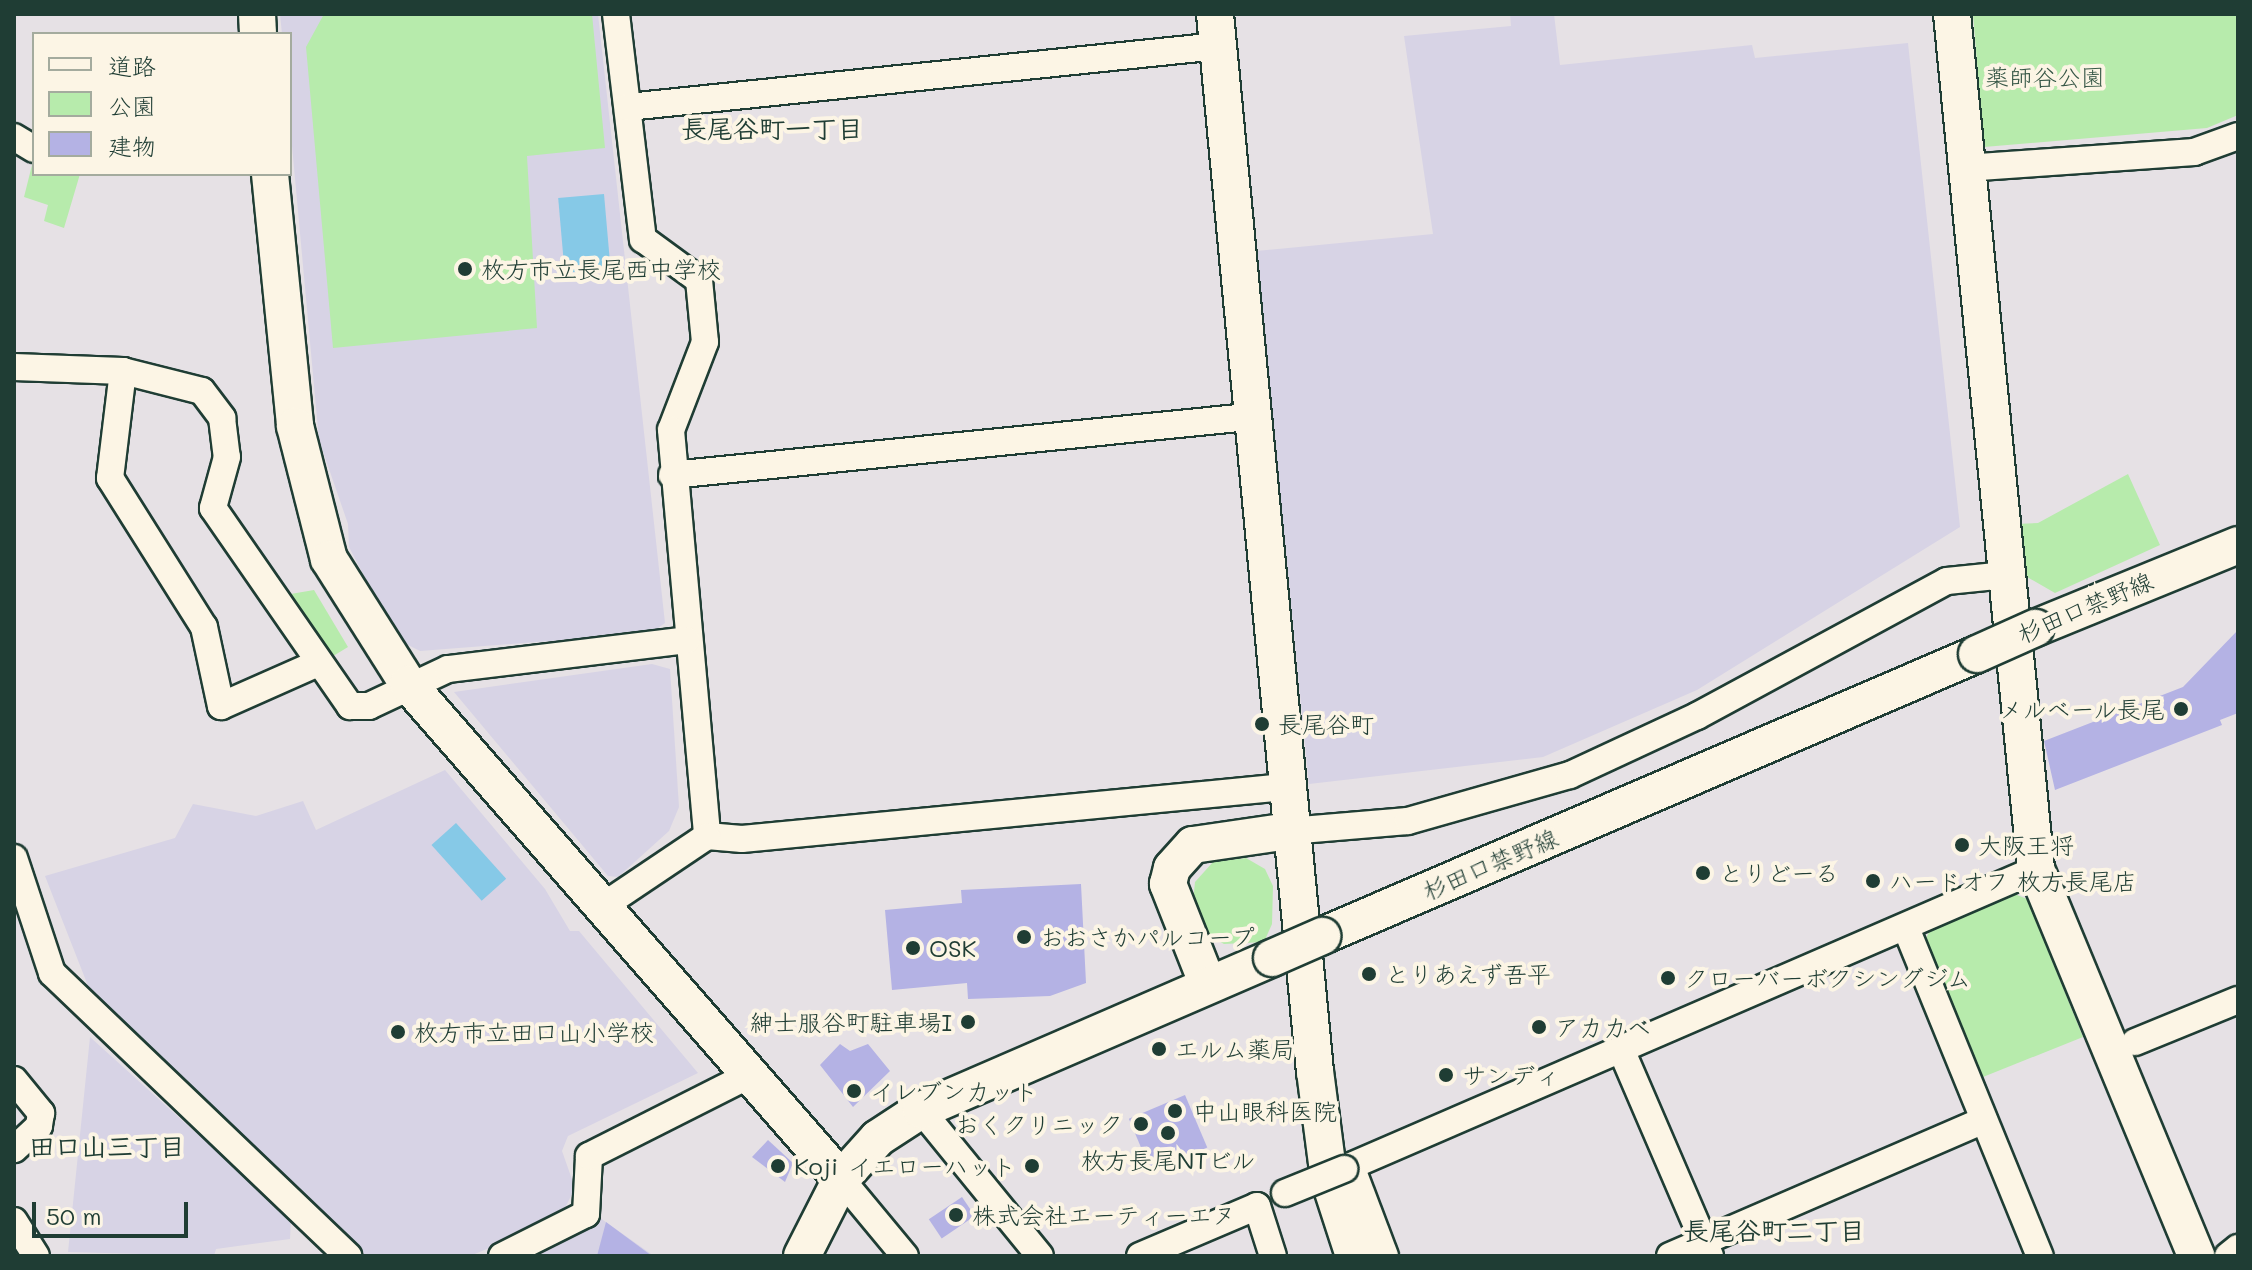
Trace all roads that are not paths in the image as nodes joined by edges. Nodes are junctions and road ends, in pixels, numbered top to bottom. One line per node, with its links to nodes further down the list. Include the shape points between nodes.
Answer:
1 (616, 14): 4 (street)
2 (1952, 14): 8 (street)
3 (1216, 30): 4 (street); 12 (street)
4 (628, 107): 13 (street, via 643,239 699,280 705,342 671,430)
5 (2238, 136): 8 (street, via 2194,152)
6 (14, 137): 7 (street)
7 (32, 148)
8 (1965, 168): 15 (street)
9 (270, 176): 18 (street, via 295,426 329,559)
10 (14, 367): 11 (street)
11 (123, 371): 17 (street, via 202,391 222,418 227,457 213,508); 17 (street, via 110,478 204,627 221,706)
12 (1248, 417): 13 (street); 19 (street)
13 (672, 475): 16 (street)
14 (2238, 545): 26 (street, 杉田口禁野線, bridge)
15 (2006, 575): 20 (street, via 1947,581 1697,716 1570,775 1408,821); 22 (street)
16 (686, 640): 18 (street, via 448,669); 21 (street)
17 (316, 664): 18 (street, via 350,706 369,706)
18 (408, 684): 24 (street)
19 (1285, 787): 20 (street); 21 (street, via 742,839)
20 (1289, 831): 26 (street, via 1193,845 1172,868 1168,884); 49 (street, via 1327,1165)
21 (707, 836): 24 (street)
22 (2036, 869): 25 (street); 53 (street)
23 (16, 873): 42 (street, via 52,973)
24 (603, 906): 30 (street)
25 (1906, 928): 29 (street); 33 (street)
26 (1208, 985): 32 (street, 杉田口禁野線)
27 (2238, 1000): 28 (street)
28 (2135, 1042)
29 (1621, 1049): 35 (street); 40 (street)
30 (751, 1074): 36 (street); 43 (street, via 589,1156 586,1214)
31 (14, 1080): 34 (street, via 41,1113 39,1126)
32 (921, 1110): 36 (street, 杉田口禁野線, via 878,1138); 46 (street)
33 (1984, 1120): 40 (street); 52 (street)
34 (14, 1149)
35 (1348, 1167): 37 (street, bridge); 50 (street)
36 (841, 1179): 44 (street, 杉田口禁野線); 45 (street)
37 (1257, 1206): 47 (street); 48 (street)
38 (14, 1221): 41 (street)
39 (2238, 1248): 54 (street)
40 (1707, 1249): 51 (street)
41 (36, 1256)
42 (348, 1256)
43 (502, 1256)
44 (802, 1256)
45 (905, 1256)
46 (1040, 1256)
47 (1140, 1256)
48 (1273, 1256)
49 (1354, 1256)
50 (1385, 1256)
51 (1670, 1256)
52 (2040, 1256)
53 (2196, 1256)
54 (2228, 1256)

